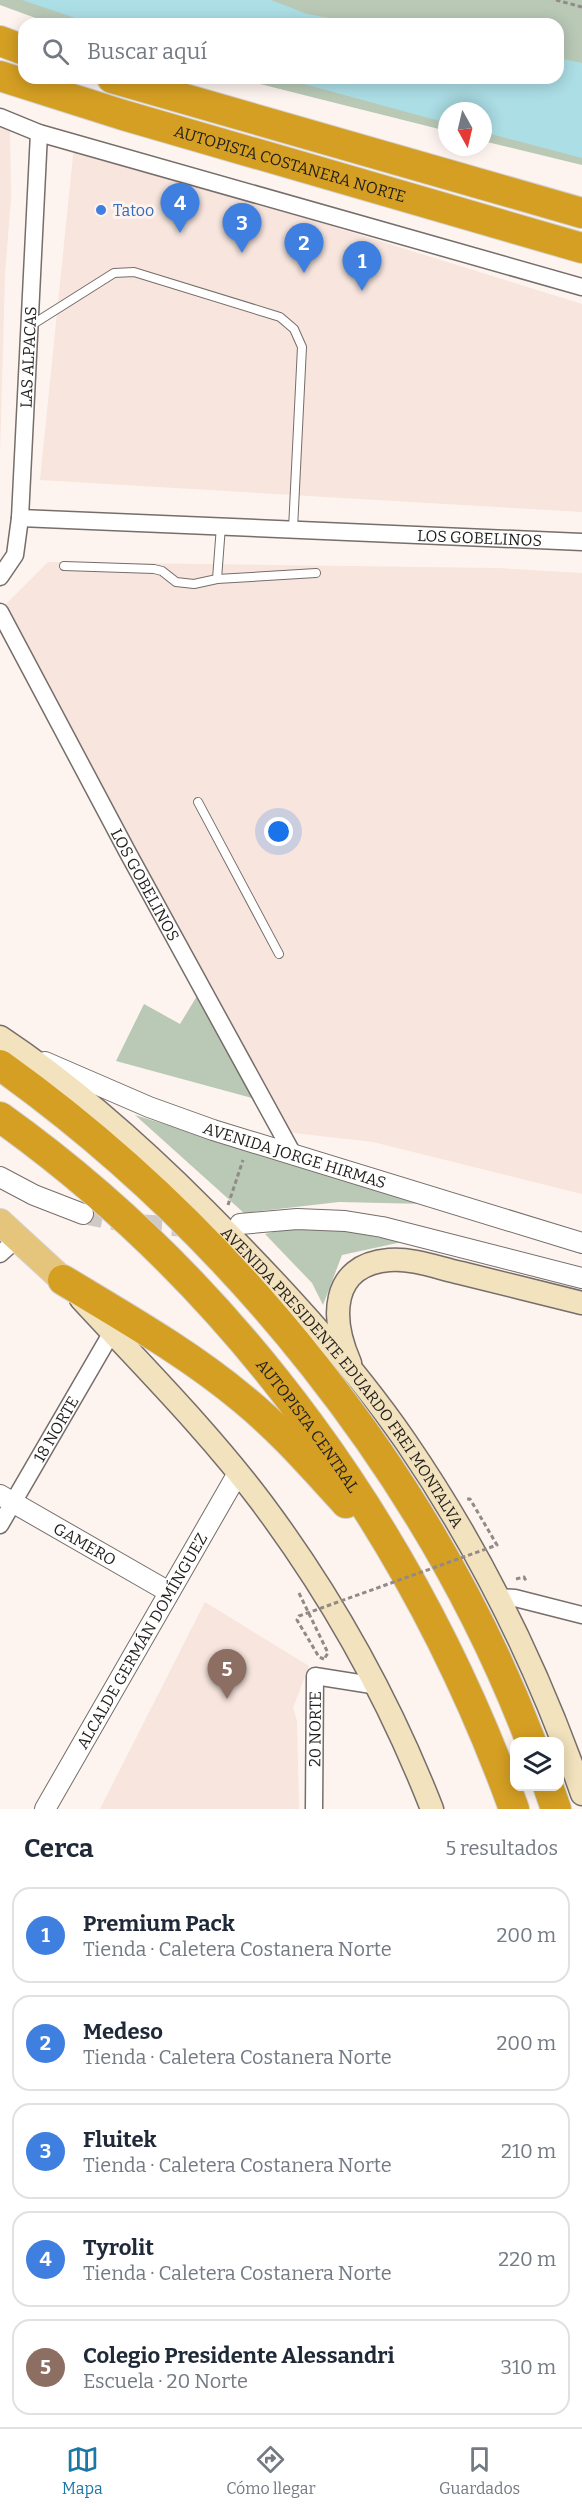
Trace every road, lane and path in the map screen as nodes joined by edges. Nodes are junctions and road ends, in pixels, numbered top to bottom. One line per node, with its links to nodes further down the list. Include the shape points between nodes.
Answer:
1 (556, 0): 2 (path)
2 (582, 7)
3 (0, 41): 4 (highway)
4 (18, 48)
5 (0, 76): 6 (highway, AUTOPISTA COSTANERA NORTE)
6 (18, 82)
7 (25, 84): 12 (highway, AUTOPISTA COSTANERA NORTE)
8 (133, 84): 11 (highway, AUTOPISTA COSTANERA NORTE)
9 (0, 117): 10 (street)
10 (39, 133): 13 (street); 14 (street, LAS ALPACAS)
11 (582, 213)
12 (582, 248)
13 (582, 287)
14 (30, 326): 15 (street, LAS ALPACAS); 17 (lane, via 114,273 134,272 280,317 294,329 302,347)
15 (20, 518): 16 (street, LOS GOBELINOS); 21 (street, LAS ALPACAS, via 15,555)
16 (221, 526): 17 (street, LOS GOBELINOS); 22 (lane)
17 (293, 529): 18 (street, LOS GOBELINOS)
18 (582, 542)
19 (64, 566): 22 (lane, via 154,569 176,582 194,584)
20 (315, 573): 22 (lane)
21 (0, 577)
22 (217, 579)
23 (0, 612): 29 (street, LOS GOBELINOS)
24 (198, 802): 25 (lane)
25 (279, 954)
26 (5, 1050): 28 (street, AVENIDA JORGE HIRMAS, via 149,1107); 32 (main road, AVENIDA PRESIDENTE EDUARDO FREI MONTALVA, via 136,1145); 50 (highway, via 65,1113 148,1184 224,1261 301,1351 373,1447 434,1543 486,1640)
27 (0, 1117): 44 (highway, AUTOPISTA CENTRAL, via 93,1191 208,1302 311,1427)
28 (249, 1141): 29 (street, AVENIDA JORGE HIRMAS); 32 (path)
29 (294, 1156): 34 (street, AVENIDA JORGE HIRMAS)
30 (0, 1177): 31 (street, via 34,1196)
31 (83, 1215)
32 (231, 1225): 35 (street, via 297,1219 345,1221); 39 (main road, AVENIDA PRESIDENTE EDUARDO FREI MONTALVA)
33 (6, 1238): 36 (main road)
34 (582, 1244)
35 (582, 1278)
36 (63, 1280): 38 (main road); 44 (highway, via 243,1398)
37 (582, 1302): 39 (main road, via 413,1262 373,1263 350,1277 338,1299 340,1334)
38 (112, 1332): 40 (main road); 41 (street, 18 NORTE)
39 (355, 1375): 47 (main road, AVENIDA PRESIDENTE EDUARDO FREI MONTALVA, via 430,1478)
40 (238, 1473): 45 (street, ALCALDE GERMÁN DOMÍNGUEZ); 49 (main road, via 331,1604)
41 (7, 1499): 43 (street, 18 NORTE); 45 (street, GAMERO)
42 (466, 1499): 46 (path, bridge, via 470,1499 497,1545 344,1599 311,1611 301,1615 298,1616 319,1657 324,1659 328,1653 313,1623 308,1614 302,1604)
43 (0, 1525)
44 (398, 1557): 56 (highway, AUTOPISTA CENTRAL, via 466,1689)
45 (169, 1592): 53 (street, ALCALDE GERMÁN DOMÍNGUEZ)
46 (297, 1593)
47 (498, 1597): 48 (street); 52 (main road, AVENIDA PRESIDENTE EDUARDO FREI MONTALVA, via 544,1695)
48 (582, 1615)
49 (378, 1686): 54 (street, 20 NORTE, via 315,1676); 55 (main road)
50 (529, 1737)
51 (550, 1791): 57 (highway)
52 (582, 1794)
53 (45, 1809)
54 (314, 1809)
55 (432, 1809)
56 (514, 1809)
57 (556, 1809)

